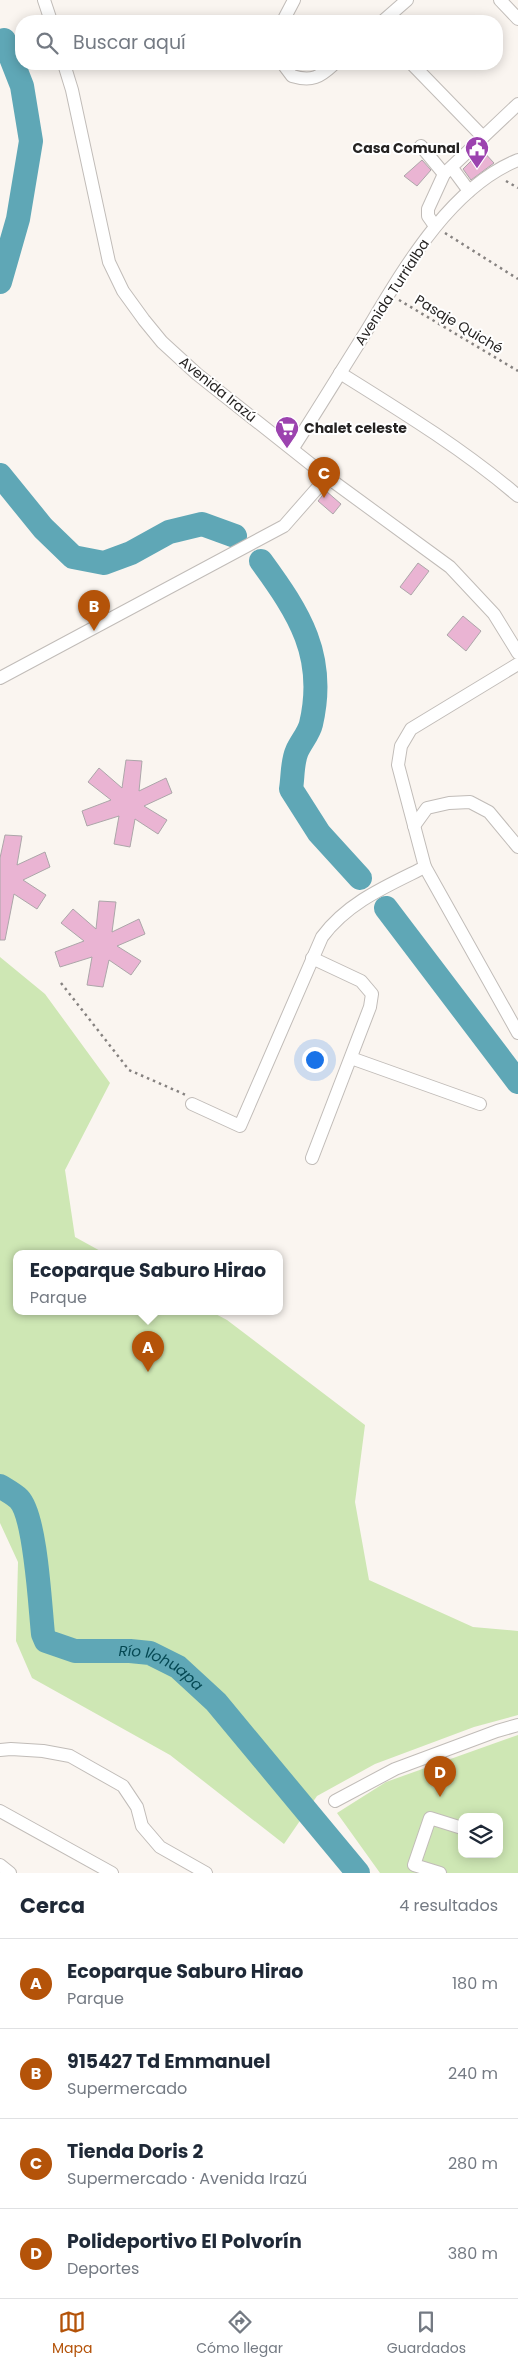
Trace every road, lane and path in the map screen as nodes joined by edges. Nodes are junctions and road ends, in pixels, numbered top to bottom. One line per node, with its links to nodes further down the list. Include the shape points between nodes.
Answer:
1 (44, 0): 5 (street)
2 (294, 0): 6 (street)
3 (407, 0): 7 (street)
4 (500, 0): 8 (street)
5 (49, 15)
6 (286, 15)
7 (390, 15)
8 (518, 19)
9 (66, 70): 24 (street, Avenida Irazú, via 109,262 123,291 162,342 197,374)
10 (288, 70): 11 (street, via 292,76 310,80)
11 (327, 70)
12 (418, 70): 14 (street)
13 (518, 104): 14 (street)
14 (484, 137): 17 (street)
15 (421, 146): 17 (street)
16 (518, 160): 18 (street, Avenida Turrialba)
17 (448, 171): 18 (street); 19 (street, via 428,209 428,216)
18 (469, 191): 19 (street, Avenida Turrialba)
19 (435, 226): 20 (path); 21 (street, Avenida Turrialba)
20 (518, 279)
21 (389, 294): 22 (path, Pasaje Quiché); 23 (street, Avenida Turrialba)
22 (518, 371)
23 (340, 373): 24 (street, Avenida Turrialba); 26 (street, via 404,413)
24 (293, 448): 25 (street, Avenida Irazú)
25 (327, 477): 27 (street, Avenida Irazú, via 450,566 494,614); 29 (street, via 284,526)
26 (518, 496)
27 (518, 653)
28 (518, 664): 30 (street, via 411,729 401,746 398,765)
29 (0, 678)
30 (414, 826): 31 (street, via 428,808 449,802 470,802 489,812); 32 (street)
31 (518, 847)
32 (424, 867): 33 (street, via 350,908 333,922); 35 (street)
33 (312, 958): 36 (street, via 361,981 372,994); 37 (street, via 240,1126)
34 (61, 983): 37 (path, via 129,1070 186,1095)
35 (518, 1033)
36 (351, 1058): 38 (street); 39 (street)
37 (192, 1104)
38 (480, 1104)
39 (312, 1158)
40 (518, 1726): 42 (street, via 395,1768)
41 (0, 1750): 48 (street, via 35,1750 70,1756 123,1786 137,1807 142,1826 160,1847)
42 (335, 1801)
43 (0, 1811): 47 (street)
44 (458, 1827): 49 (street, via 430,1818 414,1865)
45 (0, 1865): 46 (street)
46 (10, 1873)
47 (112, 1873)
48 (206, 1873)
49 (440, 1873)

